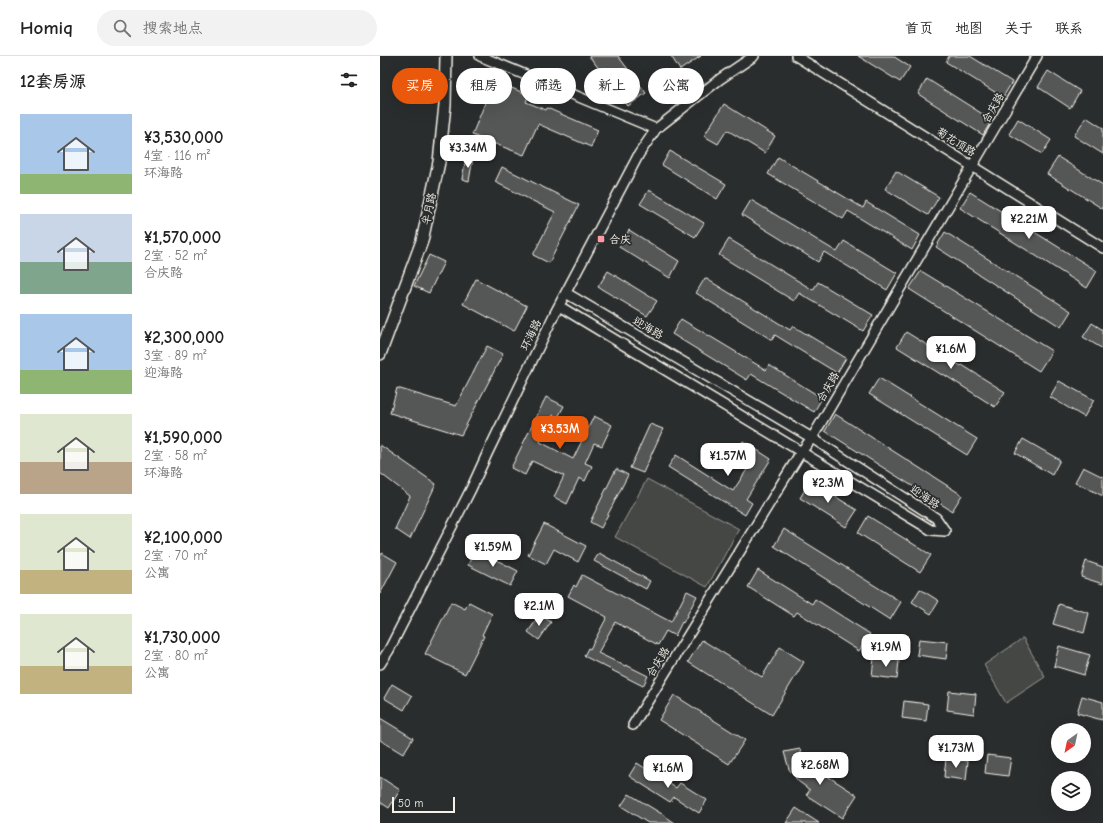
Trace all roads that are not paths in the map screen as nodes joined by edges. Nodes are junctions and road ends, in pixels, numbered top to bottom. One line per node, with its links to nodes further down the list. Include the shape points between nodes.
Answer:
1 (446, 56): 11 (main road, 半月路, via 445,105 439,162 422,241)
2 (480, 56): 6 (street)
3 (754, 56): 6 (street, 环海路)
4 (796, 56): 7 (street, 菊花顶路)
5 (1037, 56): 7 (street, 合庆路)
6 (656, 129): 9 (street, 环海路, via 639,154)
7 (972, 166): 8 (street, 菊花顶路); 12 (street, 合庆路)
8 (1103, 248)
9 (566, 293): 10 (street, 环海路); 12 (street, 迎海路)
10 (559, 306): 13 (street, 迎海路); 14 (street, 环海路, via 471,489)
11 (380, 354)
12 (812, 438): 13 (street, 合庆路); 13 (street, 迎海路, via 936,518 945,531 931,530)
13 (801, 452): 15 (street, 合庆路)
14 (380, 664)
15 (632, 726)

